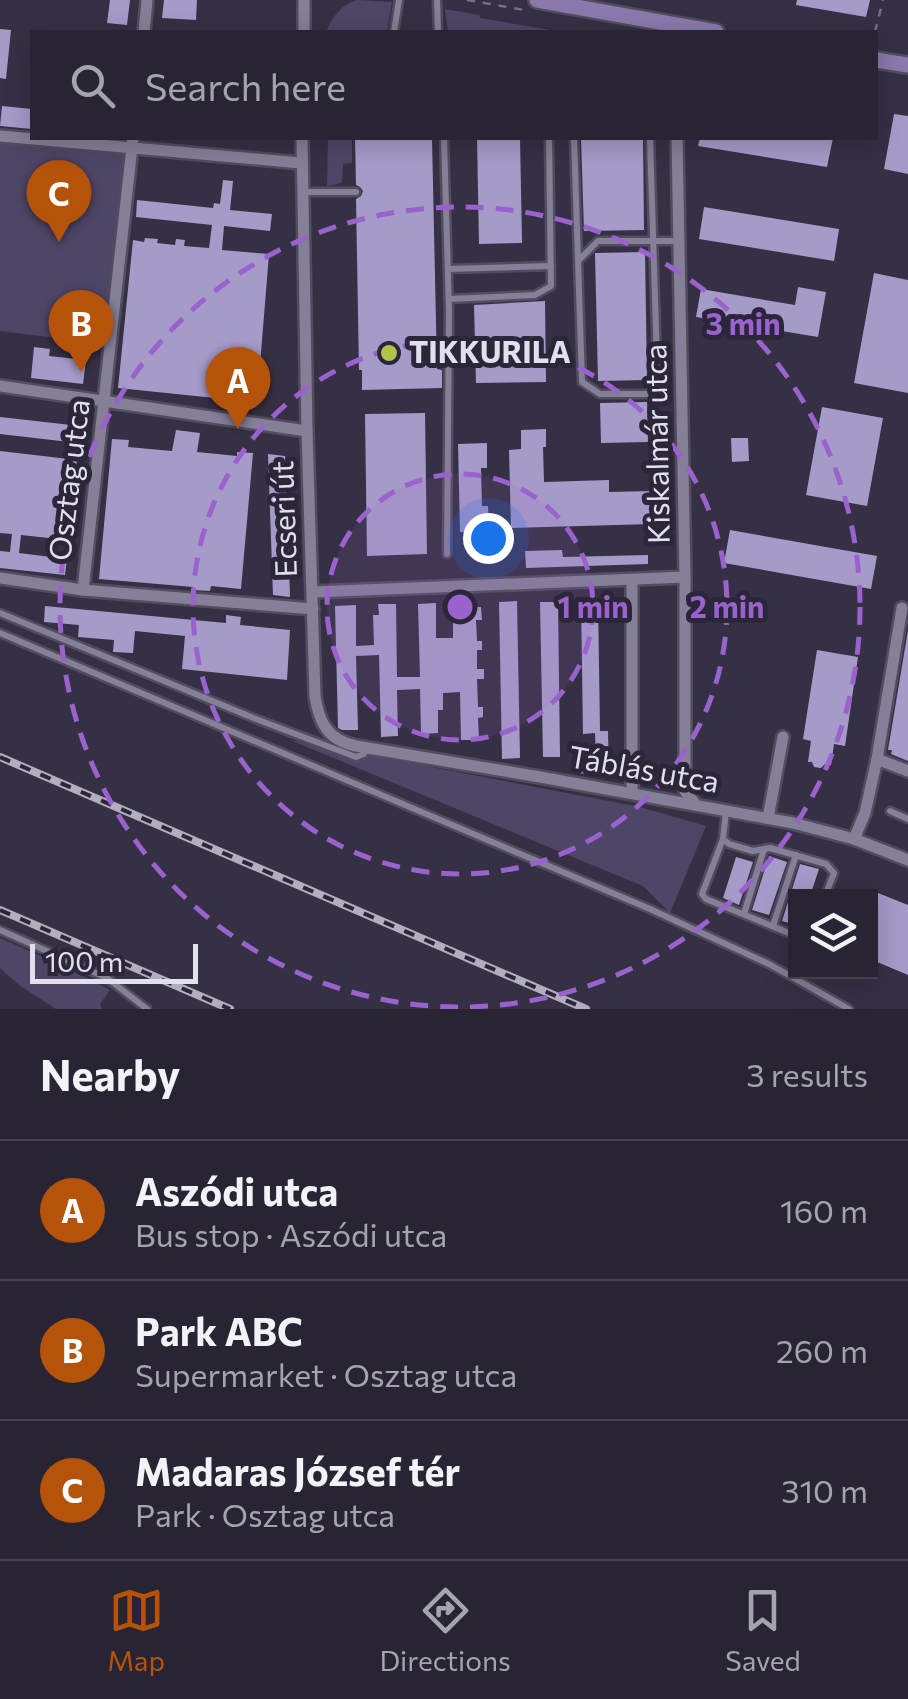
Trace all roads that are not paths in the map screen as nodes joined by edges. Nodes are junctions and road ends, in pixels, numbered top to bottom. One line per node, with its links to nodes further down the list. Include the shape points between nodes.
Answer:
1 (148, 0): 7 (street)
2 (304, 0): 8 (street)
3 (400, 0): 9 (lane)
4 (437, 0): 10 (lane)
5 (536, 0): 6 (street)
6 (675, 29)
7 (144, 30)
8 (304, 30)
9 (394, 30)
10 (438, 30)
11 (878, 60): 12 (street)
12 (908, 65)
13 (0, 136): 14 (street)
14 (30, 138)
15 (75, 140): 22 (street)
16 (302, 140): 23 (street, Ecseri út)
17 (444, 140): 30 (lane)
18 (548, 140): 29 (lane)
19 (574, 140): 28 (lane)
20 (650, 140): 27 (lane)
21 (677, 140): 26 (street, Kiskalmár utca)
22 (132, 143): 23 (street); 33 (street, Osztag utca)
23 (302, 163): 24 (street, Ecseri út)
24 (302, 192): 25 (lane); 34 (street, Ecseri út)
25 (356, 192)
26 (679, 241): 27 (lane); 36 (street, Kiskalmár utca)
27 (653, 242): 28 (lane, via 598,241); 28 (lane, via 658,394 600,394 582,382)
28 (578, 261)
29 (551, 266): 30 (lane); 31 (lane, via 551,286 535,296)
30 (448, 269): 31 (lane)
31 (449, 299): 35 (lane)
32 (0, 386): 33 (street)
33 (104, 402): 34 (street); 39 (street, Osztag utca)
34 (307, 432): 40 (street, Ecseri út)
35 (446, 554)
36 (686, 577): 38 (street); 51 (street, Kiskalmár utca, via 685,791)
37 (0, 578): 39 (street)
38 (632, 581): 40 (street); 50 (street)
39 (82, 590): 41 (street)
40 (313, 592): 41 (street, Ecseri út)
41 (312, 608): 45 (street, Ecseri út)
42 (902, 608): 48 (street)
43 (0, 612): 47 (lane, Táblás utca, via 356,757)
44 (0, 633): 67 (lane, via 650,909)
45 (319, 718): 47 (street, Táblás utca, via 336,740)
46 (783, 737): 54 (street)
47 (367, 748): 50 (street, Táblás utca)
48 (877, 759): 49 (street); 57 (street)
49 (908, 771)
50 (632, 793): 51 (street, Táblás utca)
51 (696, 805): 52 (street, Táblás utca)
52 (726, 810): 54 (street, Táblás utca); 56 (lane)
53 (890, 812): 55 (lane)
54 (768, 818): 57 (street, Táblás utca)
55 (908, 819)
56 (724, 839): 58 (lane, via 753,851); 62 (lane, via 702,894)
57 (854, 840): 60 (street, Táblás utca)
58 (764, 848): 59 (lane); 62 (lane)
59 (796, 855): 61 (lane, via 834,872); 63 (lane)
60 (908, 860)
61 (828, 889)
62 (744, 914): 63 (lane)
63 (772, 926): 65 (lane)
64 (0, 930): 66 (lane, via 107,978)
65 (788, 933)
66 (148, 1009)
67 (849, 1009)

